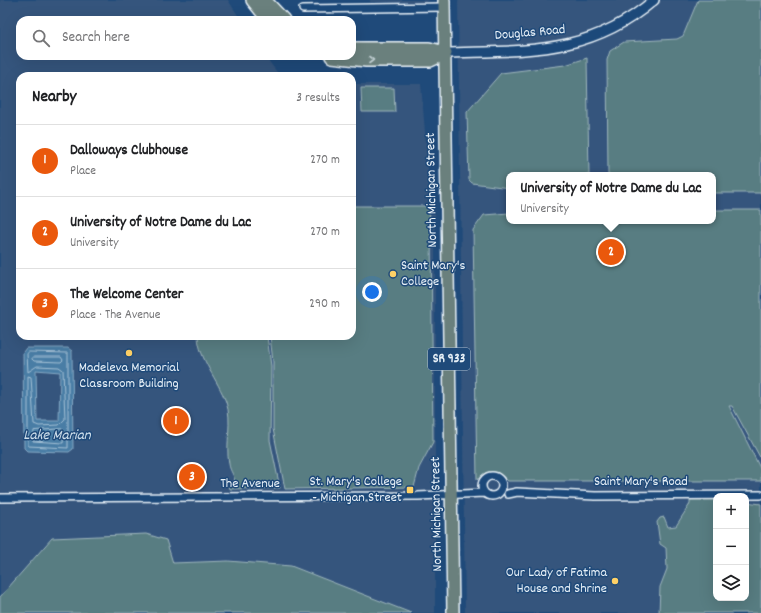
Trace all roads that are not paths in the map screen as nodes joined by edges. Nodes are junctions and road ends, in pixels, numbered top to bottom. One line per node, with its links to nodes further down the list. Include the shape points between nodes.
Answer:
1 (253, 0): 6 (highway)
2 (264, 0): 7 (highway)
3 (654, 0): 9 (street, Douglas Road, via 627,20 570,44 532,50)
4 (444, 4): 5 (street); 9 (main road, North Michigan Street / SR 933)
5 (303, 9)
6 (266, 16)
7 (279, 16)
8 (356, 49): 9 (highway, via 429,49)
9 (445, 53): 10 (highway, one-way to 9, via 430,60); 13 (main road, North Michigan Street / SR 933)
10 (356, 59)
11 (484, 493): 12 (street, Saint Mary's Road, via 490,496); 12 (street, via 483,481 492,476 498,478 502,484); 13 (street, Saint Mary's Road)
12 (499, 493): 14 (street, Saint Mary's Road, via 517,496 521,493 595,496)
13 (451, 495): 15 (street, The Avenue); 16 (main road, North Michigan Street / SR 933)
14 (761, 495)
15 (0, 498)
16 (453, 613)

